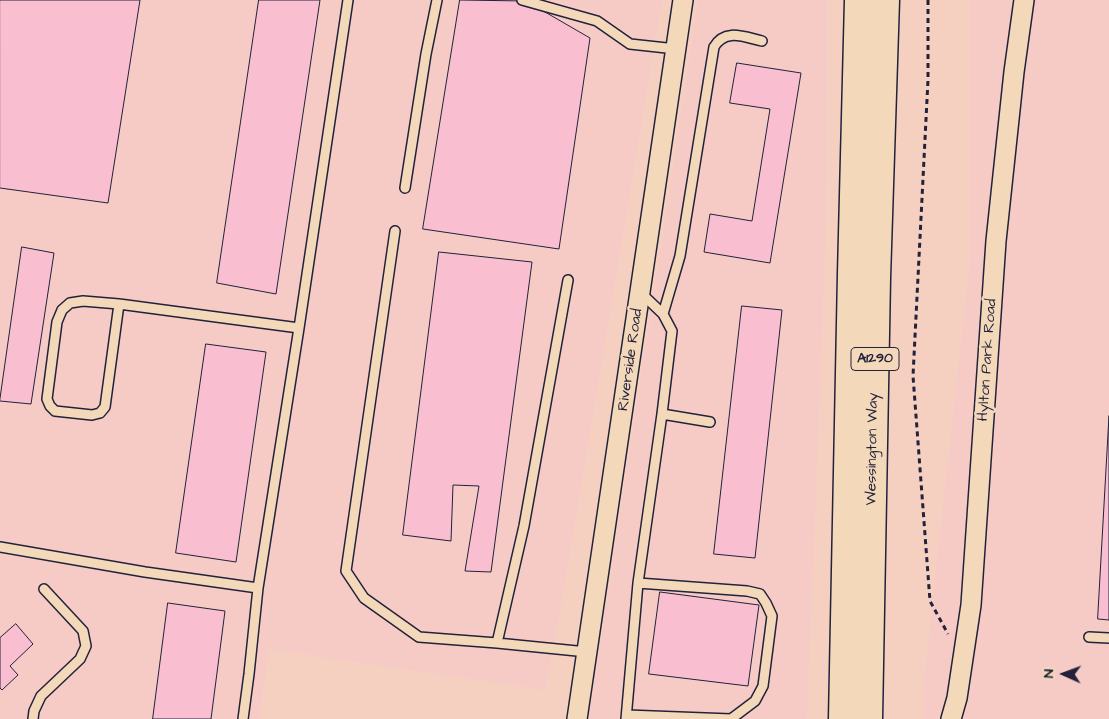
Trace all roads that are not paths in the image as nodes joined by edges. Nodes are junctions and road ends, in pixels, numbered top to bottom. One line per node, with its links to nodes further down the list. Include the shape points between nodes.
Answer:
1 (348, 0): 16 (lane)
2 (437, 0): 10 (lane)
3 (522, 0): 9 (lane, via 597,21 630,44)
4 (683, 0): 9 (street, Riverside Road)
5 (859, 0): 31 (main road, Wessington Way / A1290)
6 (885, 0): 32 (main road, Wessington Way / A1290)
7 (1024, 0): 33 (street, Hylton Park Road, via 996,241 970,605)
8 (762, 40): 15 (lane, via 726,36 714,47 680,256)
9 (676, 49): 13 (street, Riverside Road)
10 (405, 188)
11 (394, 231): 25 (lane, via 346,571 364,598 419,637)
12 (568, 280): 25 (lane, via 524,526)
13 (640, 293): 15 (lane); 26 (street, Riverside Road)
14 (119, 304): 14 (lane, via 83,301 70,303 62,310 57,322 48,399 55,410 92,415 105,407); 16 (lane)
15 (663, 314): 17 (lane, via 672,330)
16 (299, 328): 21 (lane)
17 (662, 414): 18 (lane); 20 (lane)
18 (710, 422)
19 (0, 547): 21 (lane)
20 (638, 583): 27 (lane); 27 (lane, via 748,591 760,594 772,616 763,686 755,701 732,719)
21 (258, 588): 29 (lane)
22 (44, 589): 28 (lane, via 83,632 86,646 80,659 41,696)
23 (1089, 637): 24 (lane)
24 (1109, 638)
25 (497, 643): 26 (lane)
26 (587, 652): 30 (street, Riverside Road)
27 (626, 717)
28 (33, 719)
29 (243, 719)
30 (577, 719)
31 (843, 719)
32 (868, 719)
33 (951, 719)

